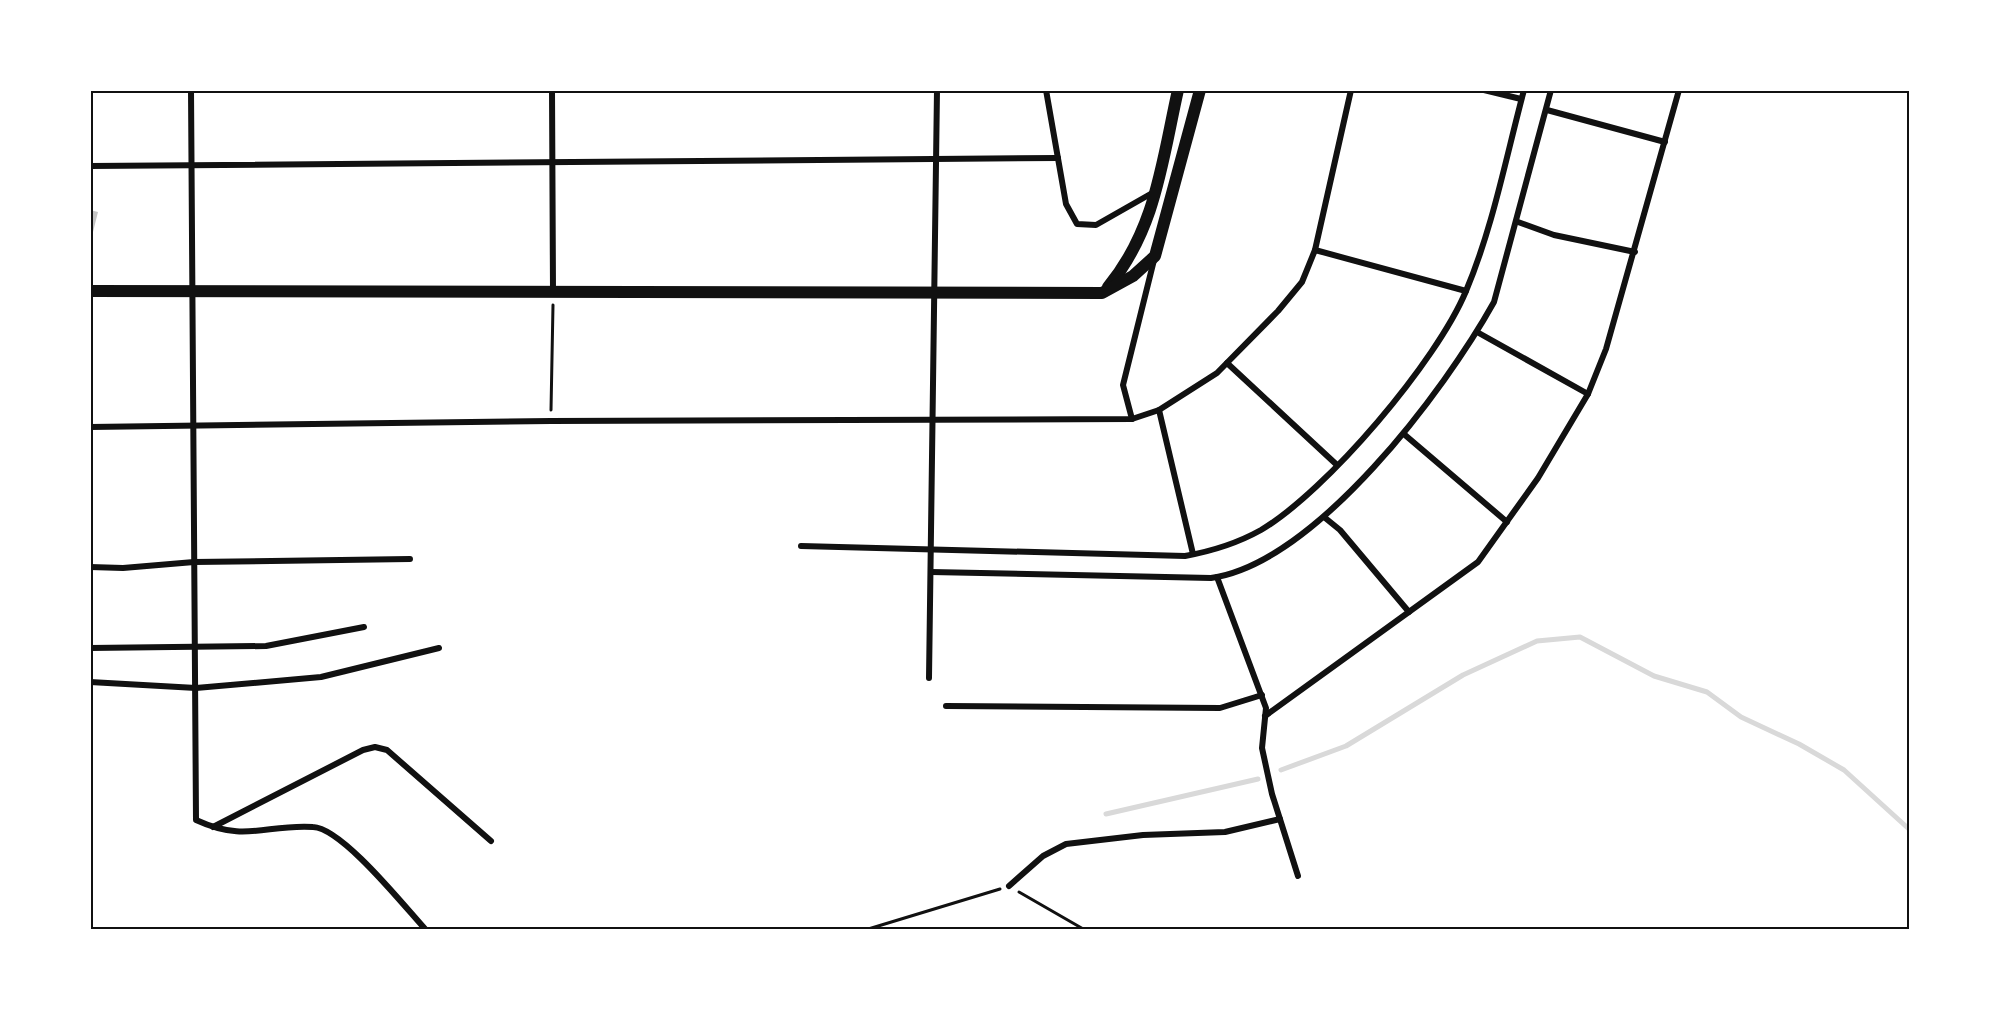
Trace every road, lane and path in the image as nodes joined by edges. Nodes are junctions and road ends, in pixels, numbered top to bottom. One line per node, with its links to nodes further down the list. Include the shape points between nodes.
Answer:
1 (191, 90): 18 (street)
2 (552, 90): 17 (street)
3 (937, 90): 15 (street)
4 (1046, 90): 16 (street)
5 (1178, 90): 20 (main road)
6 (1200, 90): 24 (main road)
7 (1351, 90): 22 (street)
8 (1484, 90): 12 (street)
9 (1524, 90): 12 (street)
10 (1551, 90): 13 (street)
11 (1679, 90): 14 (street)
12 (1521, 99): 28 (street, via 1490,222)
13 (1547, 110): 14 (street); 21 (street)
14 (1665, 142): 23 (street)
15 (936, 159): 16 (street); 17 (street); 29 (street)
16 (1058, 159): 20 (street, via 1066,204 1077,224 1096,225)
17 (552, 162): 18 (street); 27 (street)
18 (192, 165): 19 (street); 25 (street)
19 (90, 166)
20 (1155, 192): 30 (main road, via 1137,246)
21 (1518, 222): 23 (street, via 1554,235); 31 (street, via 1494,302)
22 (1315, 250): 28 (street); 32 (street, via 1302,282)
23 (1635, 252): 33 (street)
24 (1155, 256): 30 (main road, via 1133,276); 35 (street, via 1124,385)
25 (193, 290): 26 (main road); 27 (main road); 38 (street)
26 (90, 291)
27 (553, 291): 29 (main road); 37 (path)
28 (1466, 291): 41 (street, via 1447,329 1423,362)
29 (935, 292): 30 (main road); 36 (street)
30 (1102, 293)
31 (1477, 332): 33 (street); 40 (street)
32 (1227, 363): 34 (street); 41 (street)
33 (1588, 394): 43 (street)
34 (1159, 410): 35 (street); 46 (street)
35 (1132, 419): 36 (street)
36 (933, 420): 37 (street); 45 (street)
37 (551, 421): 38 (street)
38 (194, 426): 39 (street); 48 (street)
39 (90, 427)
40 (1405, 435): 42 (street); 43 (street)
41 (1337, 465): 46 (street, via 1263,529 1222,549)
42 (1324, 517): 51 (street, via 1261,562); 52 (street, via 1340,530)
43 (1507, 522): 52 (street, via 1478,562)
44 (801, 546): 45 (street)
45 (931, 551): 46 (street); 50 (street)
46 (1193, 554)
47 (410, 559): 48 (street)
48 (195, 562): 49 (street); 55 (street)
49 (90, 567)
50 (931, 572): 51 (street); 57 (street)
51 (1217, 577): 60 (street)
52 (1409, 612): 62 (street)
53 (364, 627): 55 (street, via 266,646)
54 (90, 648): 55 (street)
55 (195, 648): 59 (street)
56 (439, 648): 59 (street, via 321,677)
57 (929, 678)
58 (90, 682): 59 (street)
59 (196, 688): 64 (street, via 196,820)
60 (1262, 695): 61 (street, via 1220,708); 62 (street)
61 (946, 706)
62 (1265, 717): 63 (street, via 1262,748)
63 (1280, 819): 66 (street); 67 (street, via 1225,832 1143,835 1066,844 1043,856)
64 (212, 827): 65 (street, via 375,747 387,750); 68 (street, via 236,833 314,826 332,832)
65 (491, 841)
66 (1298, 876)
67 (1009, 886): 69 (path); 70 (path)
68 (426, 930)
69 (865, 930)
70 (1085, 930)

